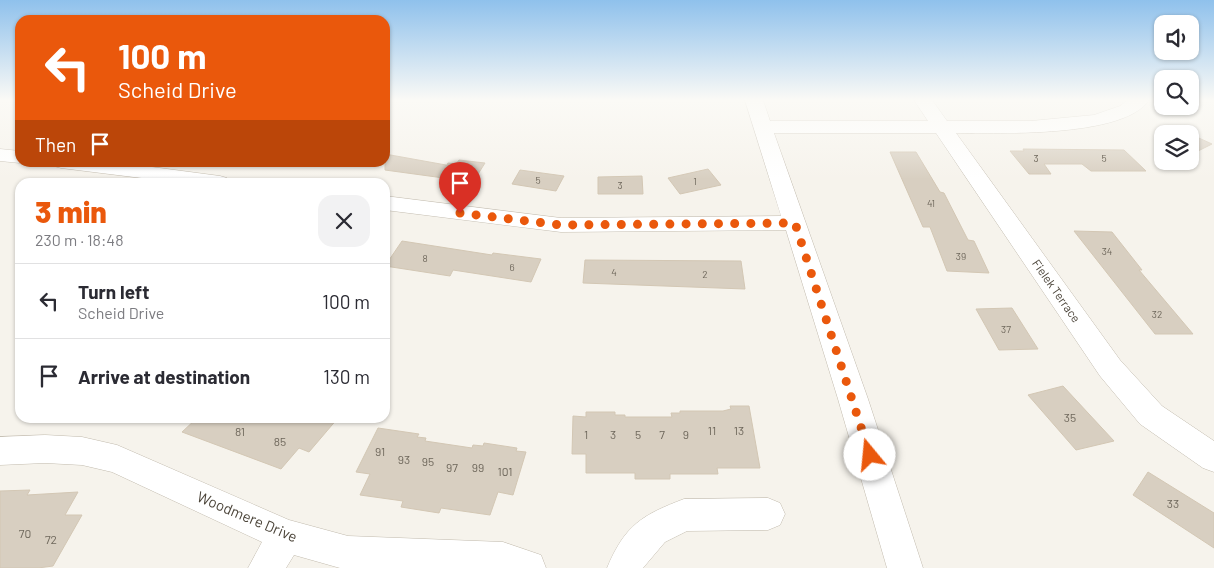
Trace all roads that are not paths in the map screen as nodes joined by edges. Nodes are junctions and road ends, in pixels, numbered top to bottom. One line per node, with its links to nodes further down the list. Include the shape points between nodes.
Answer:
1 (763, 126): 10 (street)
2 (942, 126): 12 (street, Fielek Terrace, via 1110,368 1150,415)
3 (988, 127): 4 (street)
4 (1037, 127)
5 (0, 155): 6 (street)
6 (15, 156)
7 (101, 167): 8 (street)
8 (188, 178)
9 (390, 204): 10 (street, via 561,225)
10 (795, 223): 18 (street)
11 (0, 451): 14 (street, Woodmere Drive, via 82,451 117,459)
12 (1214, 458)
13 (768, 514): 17 (street, via 684,515 653,530 630,556)
14 (286, 536): 15 (street); 16 (street, Woodmere Drive, via 348,553 503,560)
15 (266, 568)
16 (528, 568)
17 (625, 568)
18 (905, 568)

